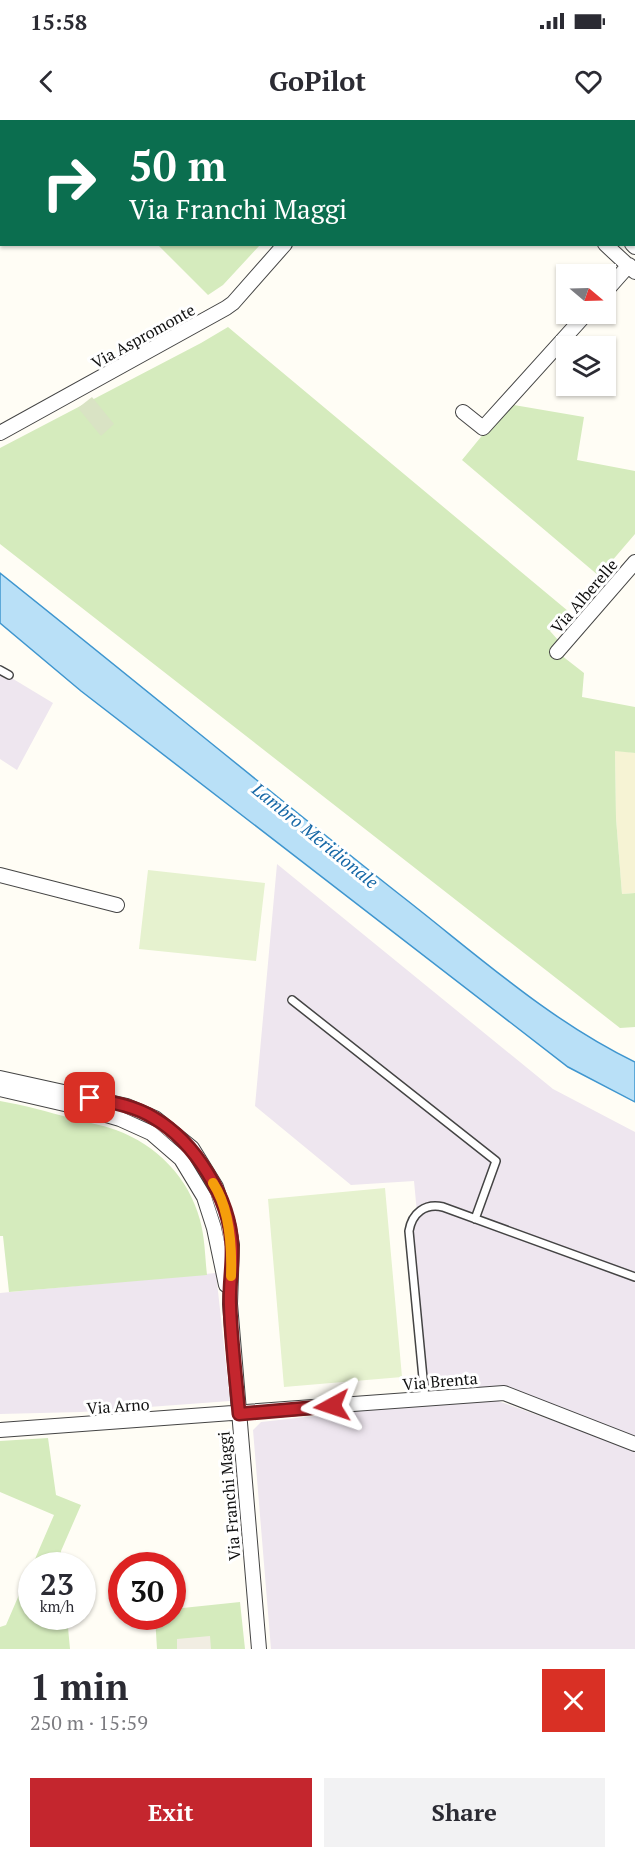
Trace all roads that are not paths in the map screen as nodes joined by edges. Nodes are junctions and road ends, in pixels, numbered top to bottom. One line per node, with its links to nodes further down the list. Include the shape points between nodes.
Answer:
1 (283, 246): 7 (street, Via Aspromonte, via 226,308)
2 (607, 246): 3 (street)
3 (632, 268): 4 (street)
4 (616, 282)
5 (577, 324): 6 (street, via 483,428)
6 (463, 412)
7 (0, 433)
8 (635, 562): 9 (street, Via Alberelle)
9 (557, 651)
10 (0, 670): 11 (lane)
11 (9, 675)
12 (0, 875): 13 (street)
13 (117, 905)
14 (292, 1000): 17 (lane, via 496,1161)
15 (0, 1078): 19 (street, Via Franchi Maggi, via 127,1106 155,1118 192,1149 216,1187 228,1223 232,1245)
16 (0, 1089): 19 (street, Via Franchi Maggi, via 120,1119 151,1133 181,1159 204,1197)
17 (475, 1219): 18 (lane); 20 (lane, via 434,1205 424,1208 411,1221)
18 (635, 1276)
19 (230, 1304): 21 (street, Via Franchi Maggi)
20 (425, 1399): 21 (street, Via Brenta); 23 (street, Via Brenta, via 504,1393)
21 (239, 1414): 22 (street, Via Arno); 24 (street, Via Franchi Maggi)
22 (0, 1430)
23 (635, 1444)
24 (259, 1649)

